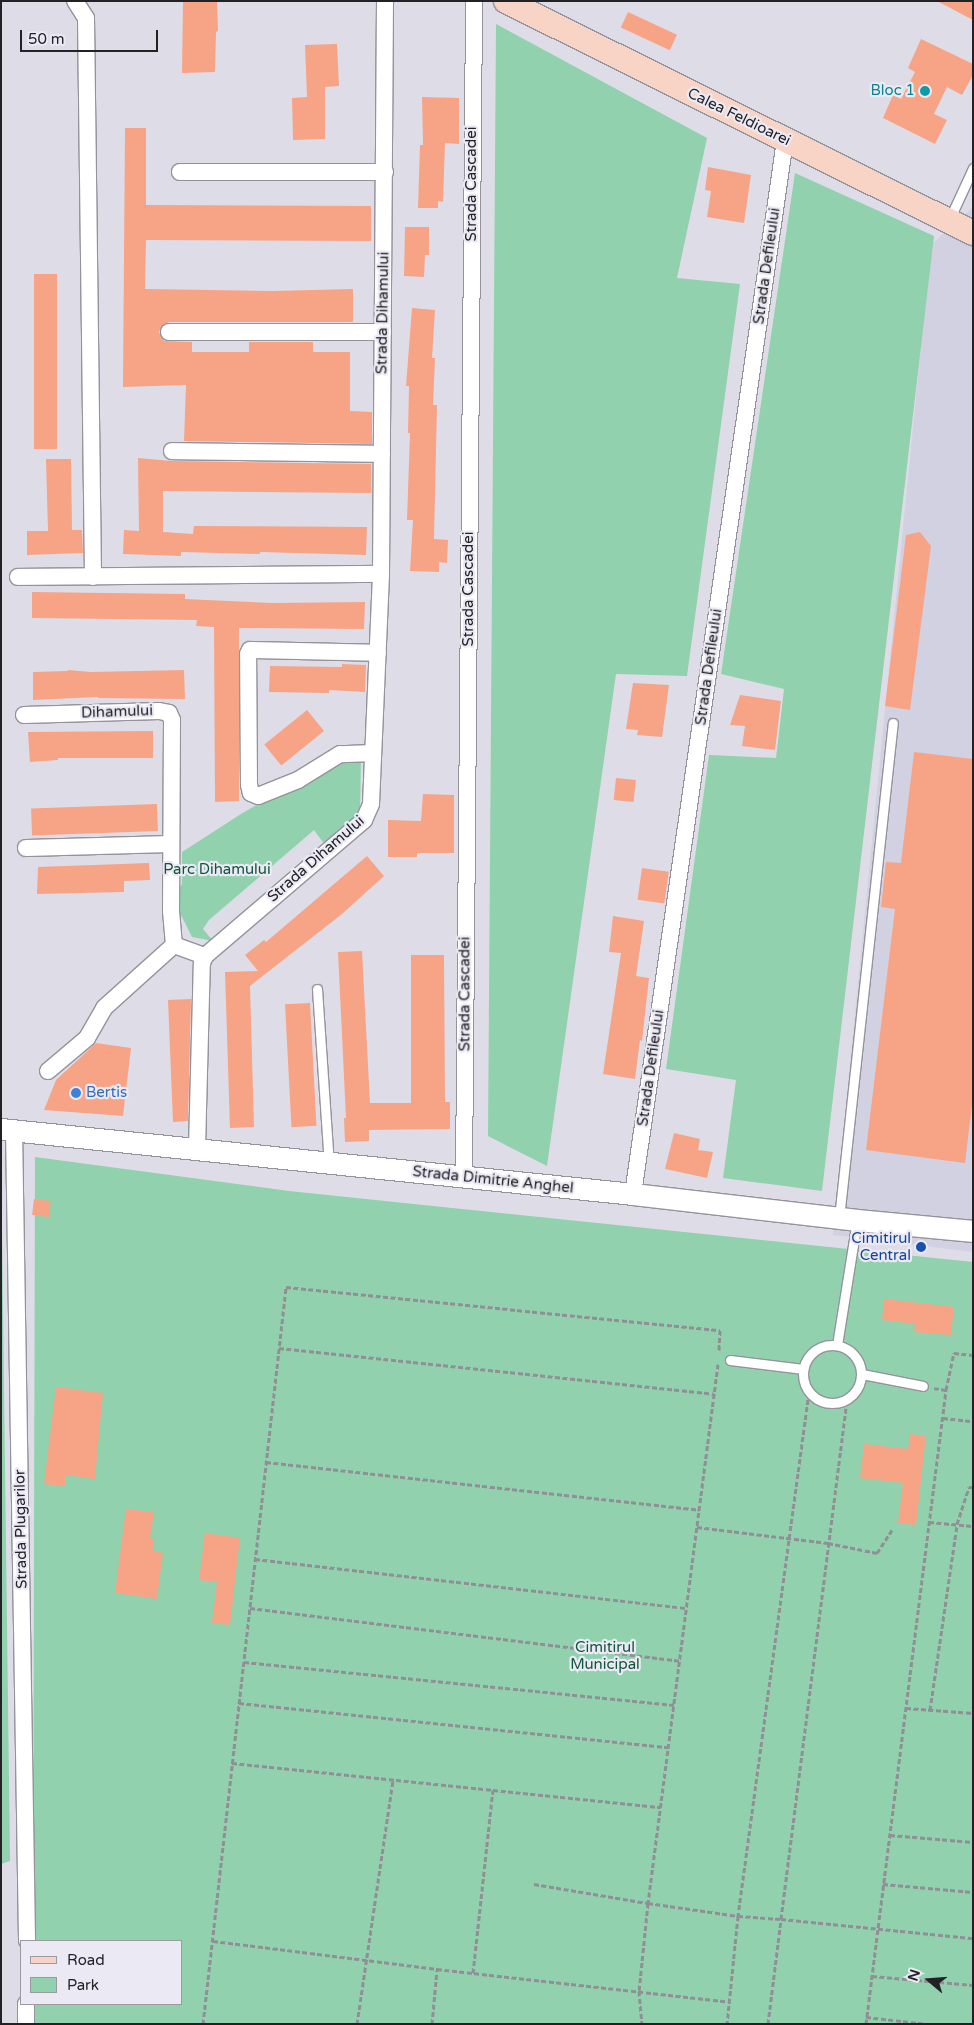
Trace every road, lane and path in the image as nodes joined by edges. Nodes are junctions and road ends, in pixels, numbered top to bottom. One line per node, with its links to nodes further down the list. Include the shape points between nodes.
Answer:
1 (75, 1): 16 (street, via 86,18)
2 (385, 1): 8 (street, Strada Dihamului)
3 (474, 1): 31 (street, Strada Cascadei)
4 (506, 1): 5 (main road, Calea Feldioarei)
5 (785, 140): 9 (main road, Calea Feldioarei); 32 (street, Strada Defileului)
6 (973, 168): 9 (lane)
7 (180, 172): 8 (street)
8 (385, 172): 12 (street, Strada Dihamului)
9 (949, 221): 10 (main road, Calea Feldioarei)
10 (972, 231)
11 (169, 332): 12 (street)
12 (383, 332): 14 (street, Strada Dihamului)
13 (172, 451): 14 (street)
14 (382, 454): 15 (street, Strada Dihamului)
15 (381, 574): 16 (street); 18 (street, Strada Dihamului)
16 (93, 576): 17 (street)
17 (18, 577)
18 (378, 653): 21 (street, Strada Dihamului); 21 (street, via 250,650 248,654 251,793 258,796 298,780 340,754)
19 (24, 715): 22 (street, Dihamului, via 169,713 172,720)
20 (893, 723): 33 (lane)
21 (373, 753): 25 (street, Strada Dihamului, via 371,804 364,820)
22 (170, 844): 23 (street); 24 (street, Dihamului)
23 (26, 848)
24 (174, 945): 25 (street); 27 (street, via 104,1008 87,1038)
25 (205, 956): 29 (street, via 202,963)
26 (317, 989): 30 (lane)
27 (48, 1071)
28 (8, 1129): 29 (street, Strada Dimitrie Anghel); 83 (street, Strada Plugarilor)
29 (197, 1148): 30 (street, Strada Dimitrie Anghel)
30 (329, 1164): 31 (street, Strada Dimitrie Anghel)
31 (464, 1178): 32 (street, Strada Dimitrie Anghel)
32 (633, 1194): 33 (street, Strada Dimitrie Anghel)
33 (848, 1219): 34 (street, Strada Dimitrie Anghel); 35 (lane)
34 (973, 1230)
35 (837, 1345): 39 (lane, via 819,1348); 40 (lane, via 855,1355)
36 (279, 1348): 44 (path); 44 (path, via 286,1287 720,1330); 48 (path)
37 (973, 1355): 42 (path, via 954,1353)
38 (730, 1360): 39 (lane)
39 (803, 1369): 43 (lane, via 803,1379)
40 (862, 1374): 41 (lane); 45 (lane, via 855,1393)
41 (923, 1386): 42 (path)
42 (946, 1390): 46 (path)
43 (809, 1392): 45 (lane, via 828,1404); 56 (path)
44 (714, 1394): 50 (path)
45 (847, 1400): 57 (path)
46 (943, 1418): 47 (path); 51 (path)
47 (973, 1421)
48 (266, 1462): 50 (path); 58 (path)
49 (973, 1487): 52 (path, via 969,1487)
50 (699, 1510): 54 (path)
51 (930, 1522): 52 (path); 65 (path)
52 (957, 1524): 53 (path); 66 (path)
53 (973, 1526)
54 (697, 1527): 56 (path); 60 (path)
55 (893, 1528): 57 (path, via 877,1553)
56 (789, 1540): 57 (path); 79 (path)
57 (828, 1544): 80 (path)
58 (255, 1559): 59 (path); 60 (path)
59 (250, 1608): 61 (path); 62 (path)
60 (686, 1608): 61 (path)
61 (680, 1660): 64 (path)
62 (244, 1662): 63 (path); 64 (path)
63 (239, 1703): 68 (path); 69 (path)
64 (674, 1705): 68 (path)
65 (906, 1708): 66 (path); 73 (path)
66 (930, 1710): 67 (path)
67 (973, 1713)
68 (668, 1747): 72 (path)
69 (232, 1763): 70 (path); 84 (path)
70 (393, 1780): 71 (path); 85 (path)
71 (493, 1790): 72 (path); 87 (path)
72 (661, 1807): 78 (path)
73 (890, 1835): 74 (path); 76 (path)
74 (973, 1842)
75 (534, 1884): 78 (path)
76 (883, 1884): 77 (path); 81 (path)
77 (973, 1892)
78 (648, 1903): 79 (path); 90 (path)
79 (738, 1916): 80 (path); 91 (path)
80 (781, 1919): 81 (path); 100 (path)
81 (878, 1927): 82 (path); 88 (path)
82 (973, 1938)
83 (27, 1940)
84 (213, 1941): 85 (path); 95 (path)
85 (366, 1960): 86 (path); 96 (path)
86 (437, 1970): 87 (path); 97 (path)
87 (473, 1973): 90 (path)
88 (872, 1976): 89 (path); 93 (path)
89 (973, 1985)
90 (639, 1991): 91 (path); 98 (path)
91 (729, 2002): 99 (path)
92 (26, 2005): 94 (street)
93 (866, 2017): 101 (path); 102 (path)
94 (26, 2024)
95 (203, 2024)
96 (357, 2024)
97 (432, 2024)
98 (642, 2024)
99 (726, 2024)
100 (768, 2024)
101 (866, 2024)
102 (928, 2024)

